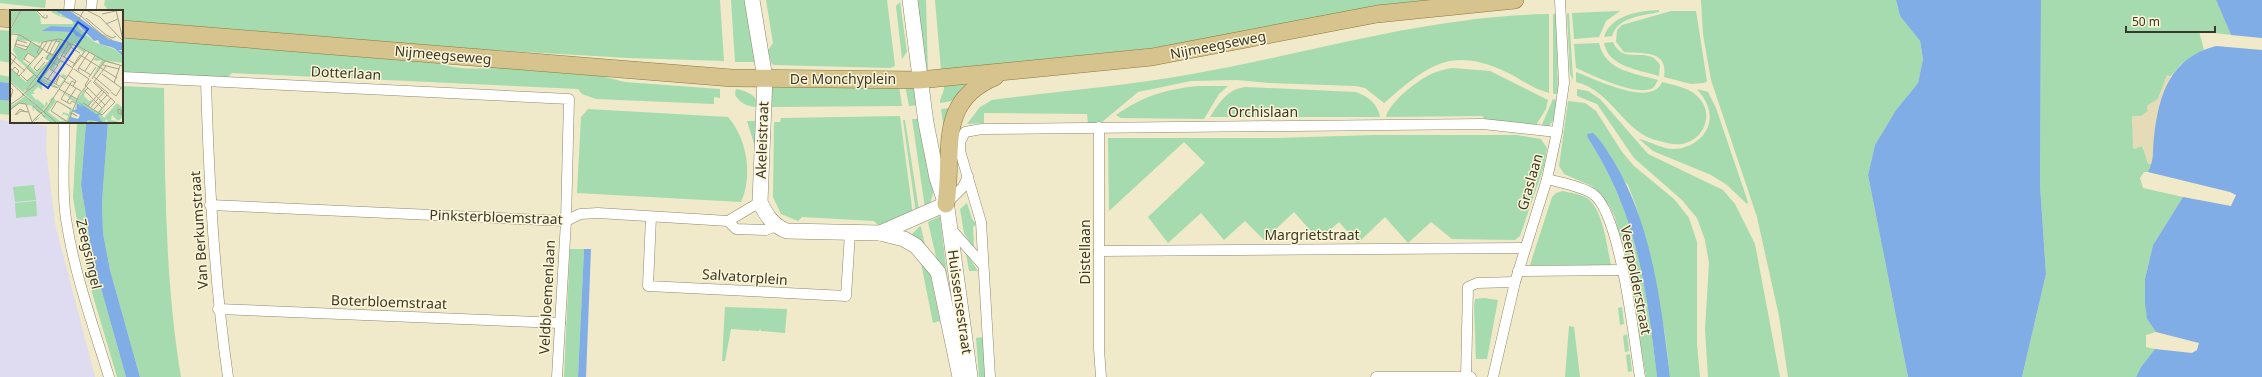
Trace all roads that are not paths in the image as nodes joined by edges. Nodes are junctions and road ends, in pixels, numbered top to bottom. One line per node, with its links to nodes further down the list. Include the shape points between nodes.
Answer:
1 (70, 0): 7 (street)
2 (92, 0): 8 (street)
3 (752, 0): 14 (street)
4 (910, 0): 15 (street)
5 (1515, 0): 12 (main road, Nijmeegseweg, via 1377,14 1152,57)
6 (1560, 0): 22 (street, Graslaan, via 1564,65 1563,98)
7 (69, 10)
8 (91, 10)
9 (0, 18): 10 (main road)
10 (10, 19)
11 (123, 29): 14 (main road, Nijmeegseweg, via 708,76)
12 (1006, 72): 15 (main road, Nijmeegseweg); 27 (main road, via 979,83 960,102 952,122)
13 (123, 77): 16 (street, Dotterlaan)
14 (765, 78): 15 (main road, De Monchyplein); 26 (street, Akeleistraat)
15 (919, 80): 27 (street, Huissensestraat, via 937,178)
16 (206, 81): 17 (street, Dotterlaan); 28 (street, Van Berkumstraat)
17 (569, 98): 30 (street, Veldbloemenlaan)
18 (64, 123): 23 (street, Zeegsingel)
19 (67, 123): 23 (street, Zeegsingel)
20 (1099, 127): 21 (street, Orchislaan); 22 (street, Orchislaan, via 1483,124); 37 (street, Distellaan)
21 (969, 131): 24 (street, Huissensestraat, via 962,134 960,142 960,151)
22 (1557, 132): 25 (street, Graslaan)
23 (64, 134): 44 (street, Zeegsingel, via 63,190 70,239 82,289)
24 (968, 176): 27 (street, via 964,187); 38 (street, Huissensestraat, via 981,222)
25 (1547, 179): 36 (street, Graslaan); 39 (street, Veerpolderstraat, via 1594,195 1610,222)
26 (760, 202): 31 (street); 32 (street, via 764,212)
27 (946, 204): 33 (street, Huissensestraat); 35 (street)
28 (210, 205): 30 (street, Pinksterbloemstraat); 42 (street, Van Berkumstraat)
29 (650, 217): 30 (street, Pinksterbloemstraat, via 598,213 580,214); 31 (street, Pinksterbloemstraat); 34 (street, Salvatorplein, via 648,286 846,296)
30 (566, 221): 43 (street, Veldbloemenlaan)
31 (728, 222): 32 (street, Pinksterbloemstraat, via 736,229)
32 (782, 228): 34 (street, Pinksterbloemstraat)
33 (950, 228): 38 (street, Huissensestraat); 48 (street, Huissensestraat)
34 (850, 232): 35 (street, Pinksterbloemstraat)
35 (880, 233): 47 (street, Huissensestraat, via 904,239 916,246 938,272)
36 (1524, 248): 37 (street, Margrietstraat); 40 (street, Graslaan)
37 (1099, 251): 50 (street, Distellaan)
38 (983, 265): 49 (street, Huissensestraat)
39 (1622, 270): 40 (street); 54 (street, Veerpolderstraat)
40 (1518, 271): 41 (street, Graslaan)
41 (1515, 282): 52 (street, via 1477,283 1468,287); 53 (street, Graslaan)
42 (218, 309): 43 (street, Boterbloemstraat); 45 (street, Van Berkumstraat)
43 (560, 323): 46 (street, Veldbloemenlaan)
44 (109, 377)
45 (228, 377)
46 (558, 377)
47 (960, 377)
48 (970, 377)
49 (990, 377)
50 (1101, 377)
51 (1376, 377): 52 (street)
52 (1468, 377)
53 (1492, 377)
54 (1640, 377)

